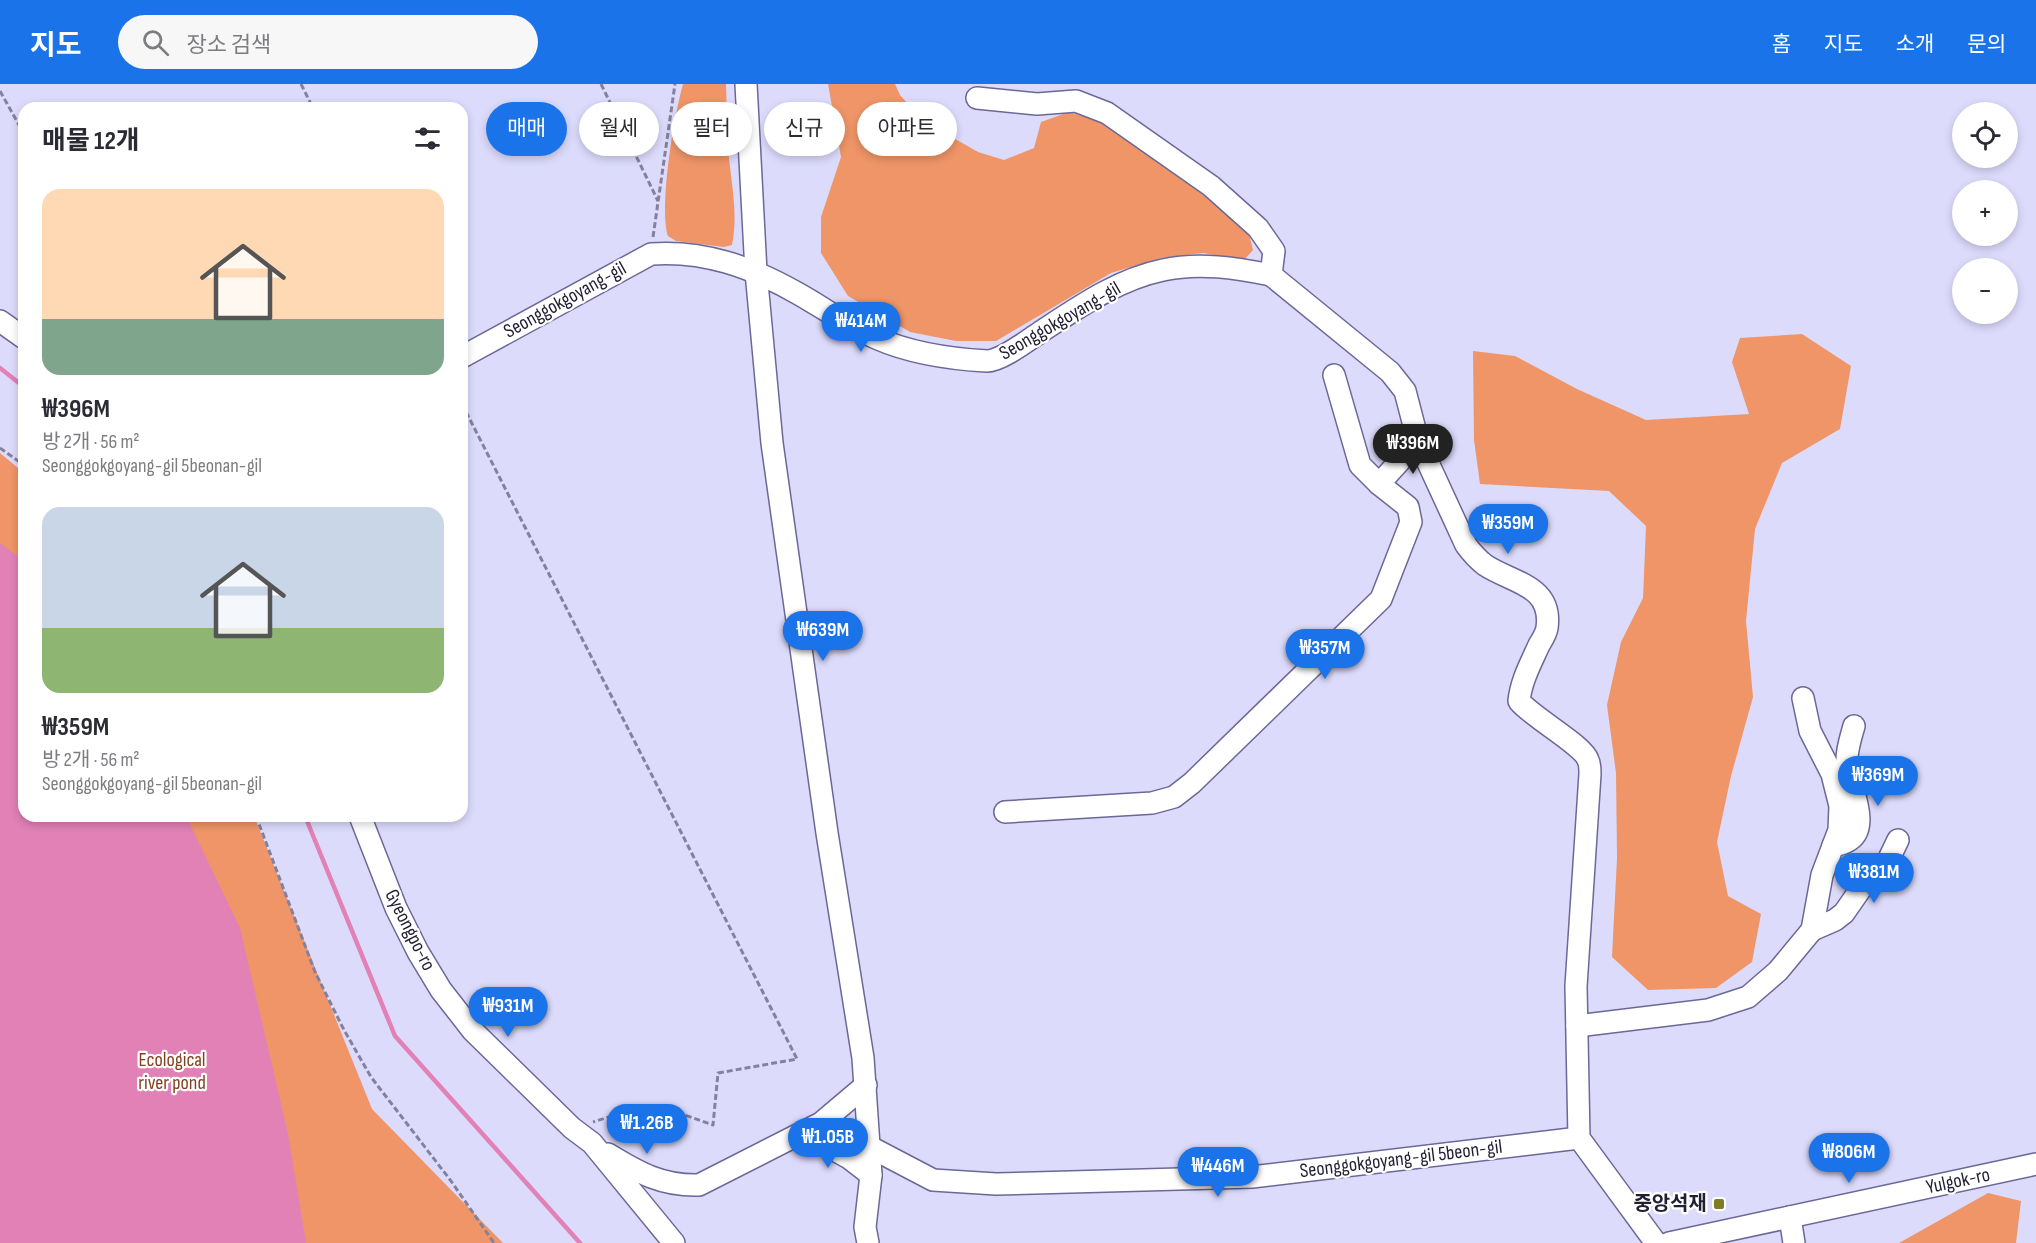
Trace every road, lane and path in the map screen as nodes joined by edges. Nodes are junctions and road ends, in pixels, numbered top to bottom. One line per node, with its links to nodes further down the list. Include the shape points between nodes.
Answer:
1 (301, 84): 7 (path)
2 (601, 84): 9 (path)
3 (675, 84): 9 (path)
4 (747, 84): 11 (street)
5 (0, 92): 8 (path)
6 (977, 98): 12 (street, via 1037,104 1076,101 1107,113 1211,186 1258,228 1274,251)
7 (310, 102)
8 (18, 124)
9 (659, 202): 10 (path)
10 (651, 254): 11 (street, Seonggokgoyang-gil, via 702,255); 15 (street, Seonggokgoyang-gil)
11 (756, 272): 12 (street, Seonggokgoyang-gil, via 877,339 915,351 991,361 1116,286 1163,270 1203,266); 31 (street, via 772,443)
12 (1271, 275): 18 (street, via 1390,372 1405,391)
13 (0, 321): 14 (street)
14 (18, 334)
15 (468, 354)
16 (1334, 375): 21 (street, via 1360,465)
17 (468, 416): 32 (path, via 797,1059 718,1073 713,1125 668,1110 609,1117)
18 (1418, 441): 21 (street); 30 (street, via 1474,557 1529,586 1542,599 1547,614 1546,630 1520,687 1519,701 1588,758)
19 (0, 448): 20 (path)
20 (18, 461)
21 (1378, 484): 24 (street, via 1408,507 1411,522 1381,599 1192,783 1174,797 1152,803)
22 (1803, 698): 28 (street, via 1810,731 1832,774 1840,806 1839,830)
23 (1854, 726): 28 (street, via 1846,761 1858,803 1859,823 1848,842)
24 (1005, 812)
25 (258, 822): 40 (path, via 315,972 344,1030 371,1077)
26 (362, 822): 32 (street, Gyeongpo-ro, via 396,908 441,990 473,1031)
27 (1898, 840): 29 (street, via 1885,867 1862,888 1844,913)
28 (1833, 846): 29 (street, via 1822,875)
29 (1812, 930): 30 (street, via 1778,971 1748,996 1708,1010)
30 (1577, 1026): 34 (street)
31 (866, 1085): 33 (street, via 828,1118); 36 (street)
32 (572, 1128): 35 (street, Gyeongpo-ro)
33 (803, 1133): 35 (street, via 699,1185 656,1180); 38 (street)
34 (1579, 1138): 36 (street, Seonggokgoyang-gil 5beon-gil, via 1252,1177 996,1184 933,1180); 43 (street)
35 (592, 1143): 41 (street, Gyeongpo-ro)
36 (870, 1147): 38 (street)
37 (2036, 1164): 39 (street, Yulgok-ro)
38 (871, 1175): 42 (street, via 865,1227)
39 (1790, 1217): 44 (street, Yulgok-ro); 45 (street)
40 (494, 1243)
41 (674, 1243)
42 (868, 1243)
43 (1656, 1243)
44 (1669, 1243)
45 (1794, 1243)

